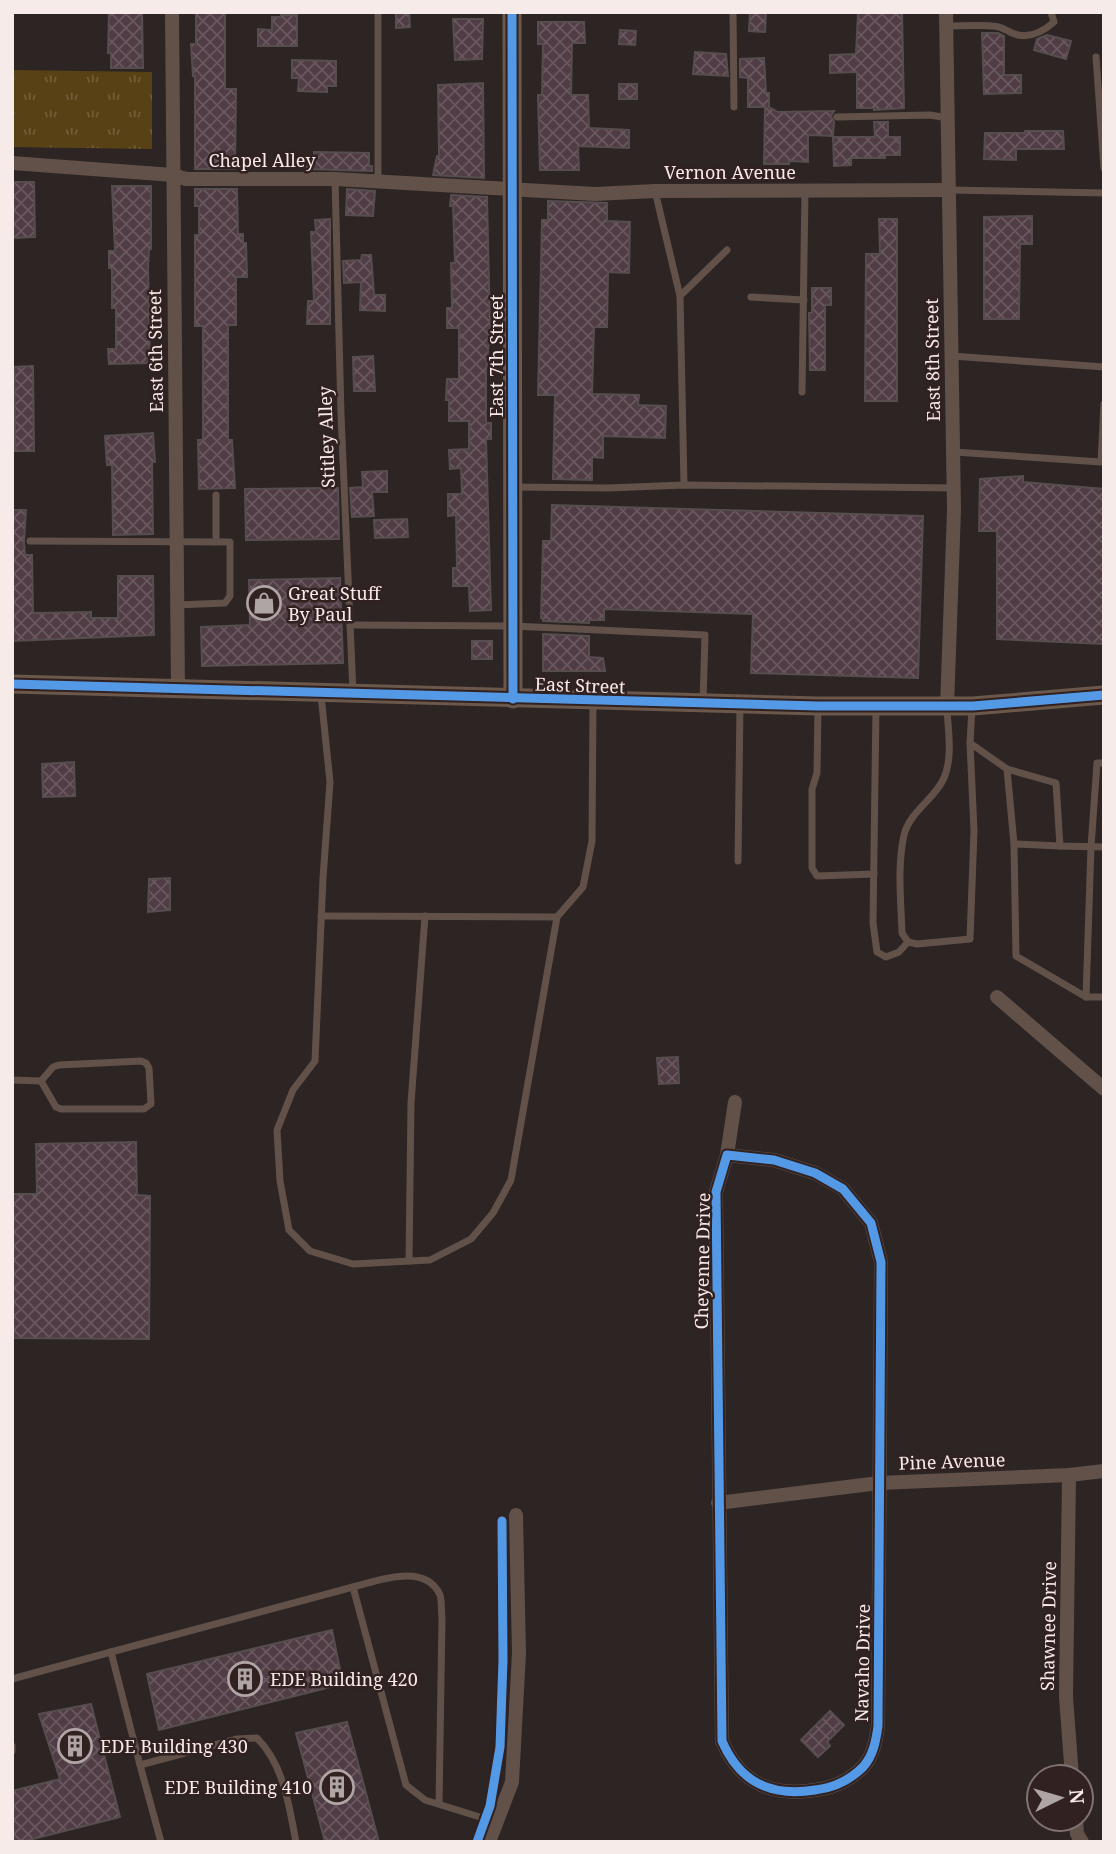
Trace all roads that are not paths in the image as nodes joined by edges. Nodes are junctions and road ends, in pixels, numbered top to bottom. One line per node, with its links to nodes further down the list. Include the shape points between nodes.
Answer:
1 (172, 12): 13 (street, East 6th Street)
2 (377, 12): 15 (lane)
3 (512, 12): 16 (main road, East 7th Street)
4 (733, 12): 8 (lane)
5 (1051, 12): 6 (lane, via 1054,22 1044,31 1018,35 1004,27)
6 (946, 19): 10 (street, East 8th Street)
7 (1096, 57): 12 (lane)
8 (734, 107)
9 (837, 117): 10 (lane)
10 (948, 118): 17 (street, East 8th Street)
11 (12, 163): 13 (street, Chapel Alley)
12 (1104, 168)
13 (173, 175): 14 (street, Chapel Alley, via 186,179); 35 (street, East 6th Street)
14 (335, 179): 15 (street, Chapel Alley); 38 (lane, Stitley Alley)
15 (378, 182): 16 (street, Chapel Alley)
16 (512, 188): 18 (street, Vernon Avenue, via 595,194); 31 (main road, East 7th Street)
17 (949, 190): 19 (street, Vernon Avenue); 20 (lane); 25 (street, East 8th Street)
18 (655, 191): 19 (street, Vernon Avenue); 22 (lane)
19 (806, 191): 24 (lane)
20 (1104, 193)
21 (727, 250): 22 (lane)
22 (680, 296): 30 (lane)
23 (751, 297): 24 (lane)
24 (804, 300): 27 (lane)
25 (951, 356): 26 (lane); 29 (street, East 8th Street)
26 (1104, 367)
27 (802, 392)
28 (1104, 404): 29 (lane, via 1101,462)
29 (953, 452): 32 (street, East 8th Street)
30 (684, 485): 31 (lane); 32 (lane)
31 (512, 487): 39 (main road, East 7th Street)
32 (953, 488): 51 (street, East 8th Street)
33 (216, 495): 36 (lane)
34 (30, 541): 35 (lane)
35 (176, 542): 36 (lane); 37 (street, East 6th Street)
36 (216, 542): 37 (lane, via 230,542 230,596 225,603)
37 (177, 605): 41 (street, East 6th Street)
38 (350, 625): 39 (lane); 43 (lane, Stitley Alley)
39 (513, 626): 45 (main road, East 7th Street); 47 (lane, via 705,635)
40 (12, 684): 41 (main road, East Street)
41 (178, 690): 42 (main road, East Street)
42 (321, 694): 43 (main road, East Street); 62 (lane, via 330,782)
43 (354, 694): 45 (main road, East Street)
44 (1104, 695): 52 (main road, East Street)
45 (513, 699): 46 (main road, East Street)
46 (593, 702): 47 (main road, East Street); 64 (lane, via 593,841 583,887)
47 (703, 704): 48 (main road, East Street)
48 (740, 705): 49 (main road, East Street); 60 (lane)
49 (818, 706): 50 (main road, East Street); 61 (lane, via 812,868 817,876)
50 (876, 706): 51 (main road, East Street); 61 (lane)
51 (947, 706): 52 (main road, East Street); 65 (lane, via 949,761 944,780 913,816 900,862 902,933)
52 (972, 706): 53 (lane)
53 (970, 743): 55 (lane); 65 (lane, via 974,831 970,939)
54 (1104, 763): 58 (lane, via 1097,763)
55 (1007, 769): 56 (lane); 57 (lane, via 1056,782)
56 (1014, 844): 57 (lane); 68 (lane, via 1016,956)
57 (1060, 846): 58 (lane)
58 (1091, 847): 59 (lane); 68 (lane)
59 (1104, 847)
60 (738, 861)
61 (874, 874): 65 (lane, via 877,952 892,956)
62 (321, 916): 63 (lane); 74 (lane, via 315,1061 293,1090 277,1130 289,1230 310,1251 353,1264)
63 (425, 916): 64 (lane); 74 (lane, via 411,1103)
64 (556, 917): 74 (lane, via 511,1180 493,1213 471,1239 430,1260)
65 (908, 942)
66 (997, 997): 71 (street)
67 (1104, 997): 68 (lane)
68 (1086, 998)
69 (12, 1080): 70 (lane)
70 (41, 1081): 70 (lane, via 59,1065 141,1061 149,1068 151,1104 144,1109 61,1109)
71 (1104, 1089)
72 (735, 1102): 73 (street, Cheyenne Drive)
73 (727, 1155): 77 (street, via 774,1160 815,1173 843,1189 871,1223 881,1262); 78 (street, Cheyenne Drive, via 716,1192)
74 (409, 1261)
75 (1104, 1471): 76 (street, Pine Avenue)
76 (1069, 1475): 77 (street, Pine Avenue); 83 (street, Shawnee Drive, via 1066,1697)
77 (879, 1483): 78 (street, Pine Avenue); 78 (street, Navaho Drive, via 875,1747 864,1766 848,1780 790,1794 763,1787 738,1769 722,1741)
78 (718, 1503)
79 (516, 1515): 86 (street, via 519,1653 512,1782)
80 (353, 1587): 81 (lane); 85 (lane, via 406,1785 425,1800); 85 (lane, via 407,1574 428,1581 440,1595)
81 (111, 1652): 82 (lane); 84 (lane)
82 (12, 1679)
83 (1071, 1763)
84 (140, 1765): 87 (lane); 88 (lane, via 237,1739 257,1738 268,1749 284,1785)
85 (439, 1804): 86 (lane)
86 (496, 1822): 89 (street)
87 (161, 1842)
88 (296, 1842)
89 (489, 1842)

